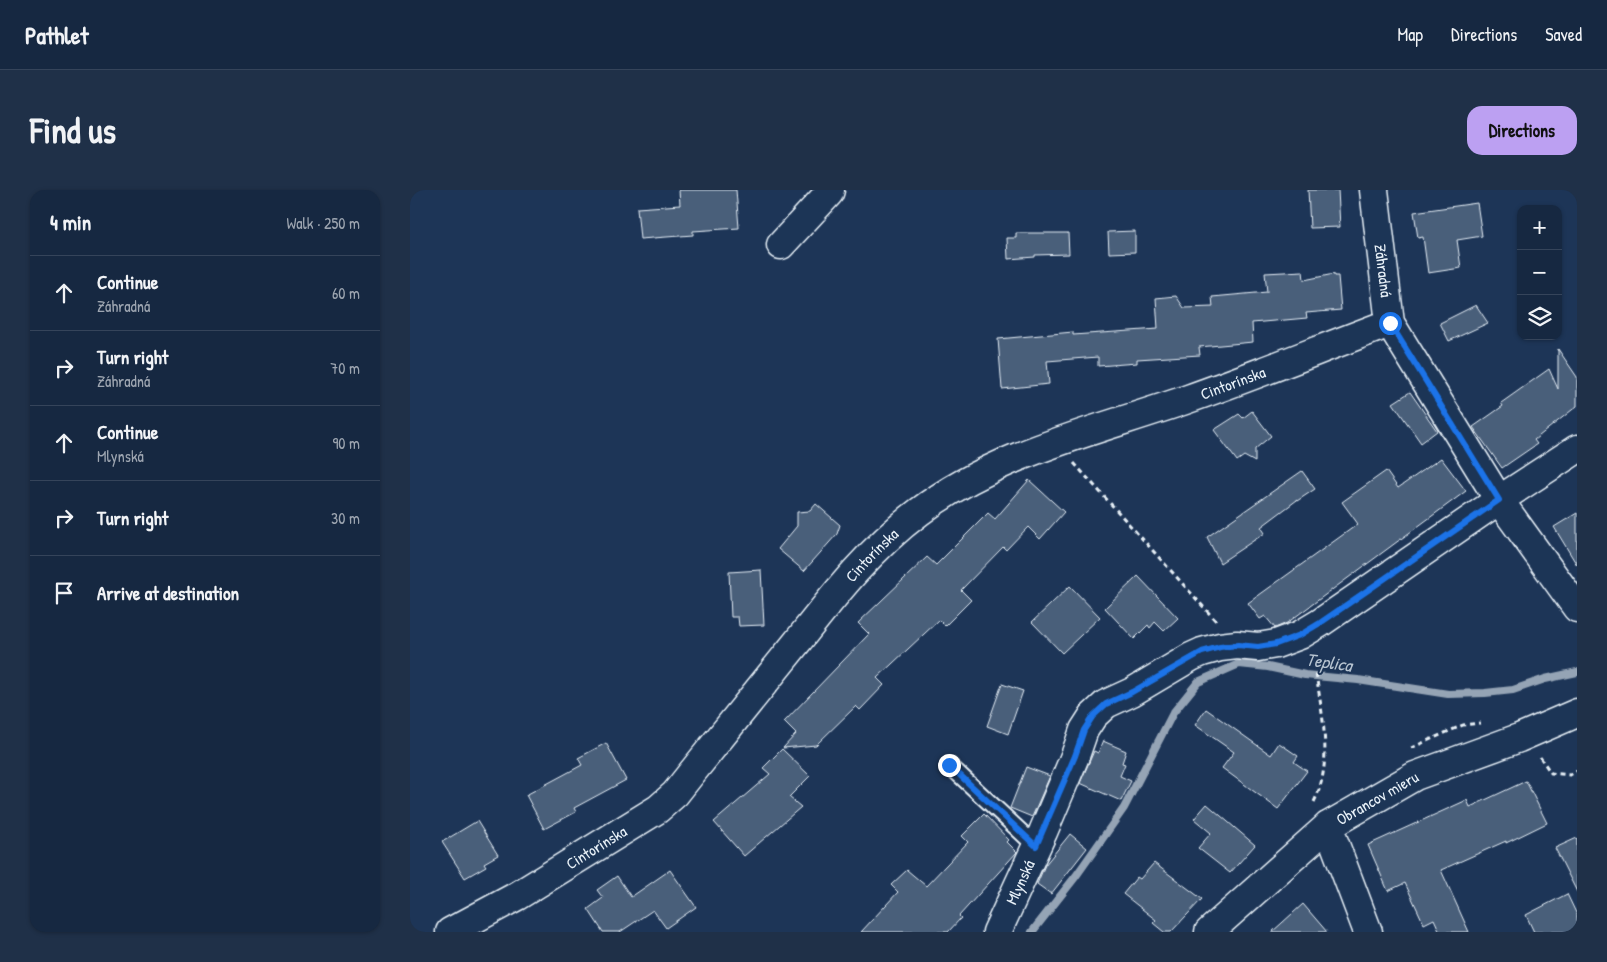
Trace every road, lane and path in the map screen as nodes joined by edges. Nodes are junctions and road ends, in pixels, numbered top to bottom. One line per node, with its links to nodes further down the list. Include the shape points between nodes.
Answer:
1 (830, 190): 3 (street)
2 (1374, 190): 4 (street, Záhradná)
3 (781, 245)
4 (1390, 323): 5 (street, Cintorínska, via 1188,399); 7 (street, Záhradná)
5 (1055, 442): 9 (path); 17 (street, Cintorínska, via 955,488 920,511 883,542 850,576 675,794 658,809 517,896)
6 (1577, 449): 7 (street)
7 (1499, 500): 8 (street, Záhradná); 9 (street, Mlynská, via 1300,635 1258,647)
8 (1577, 608)
9 (1238, 645): 16 (street, Mlynská, via 1220,647 1191,657 1106,704 1093,716 1084,730)
10 (1315, 664): 15 (path, via 1326,744 1324,777 1315,801)
11 (1577, 713): 12 (street, Obrancov mieru)
12 (1532, 732): 14 (path, via 1539,755 1551,773 1570,775); 15 (street, Obrancov mieru)
13 (949, 765): 16 (lane)
14 (1577, 771)
15 (1319, 817): 19 (street, Obrancov mieru); 20 (street)
16 (1036, 846): 18 (street, Mlynská)
17 (450, 932)
18 (997, 932)
19 (1209, 932)
20 (1368, 932)

